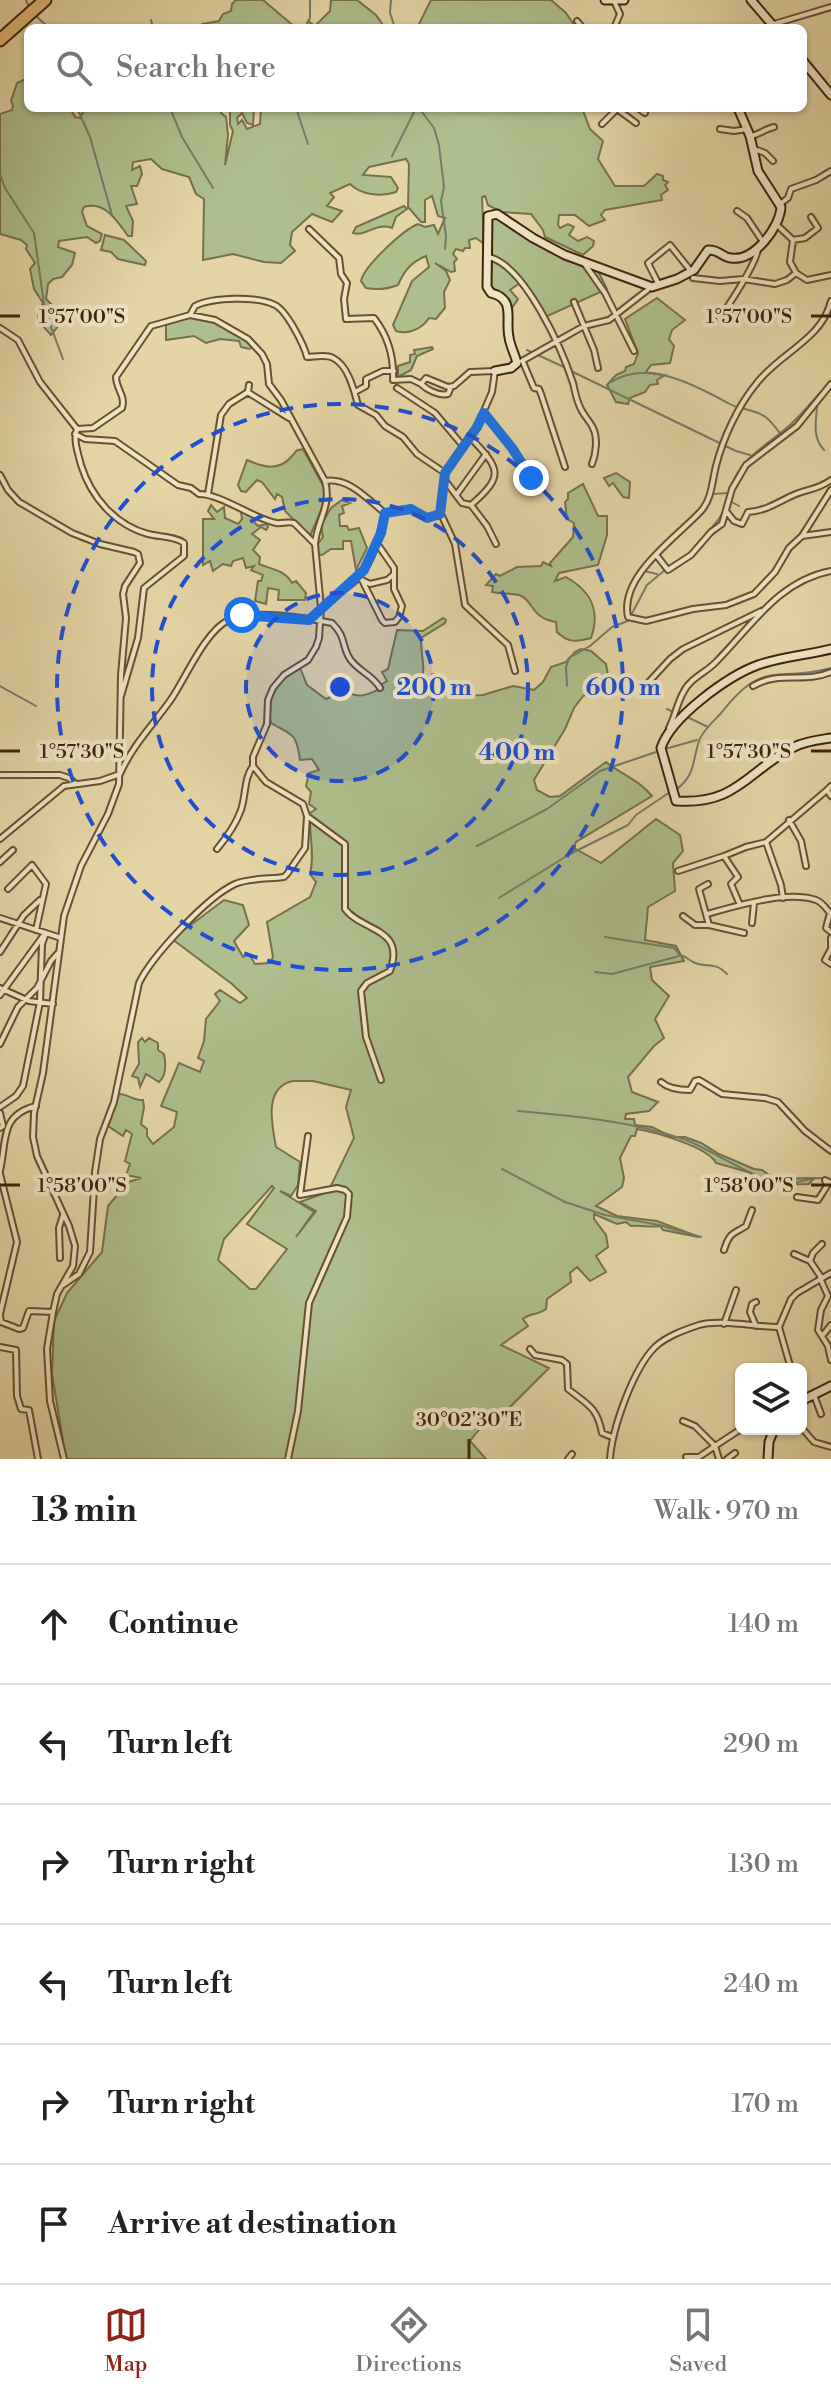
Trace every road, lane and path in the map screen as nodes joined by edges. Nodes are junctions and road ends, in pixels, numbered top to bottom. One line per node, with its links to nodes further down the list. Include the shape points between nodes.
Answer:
1 (45, 0): 12 (highway)
2 (605, 0): 4 (street)
3 (624, 0): 4 (street)
4 (614, 1): 9 (street, via 620,14)
5 (753, 3): 10 (street)
6 (831, 7): 11 (street)
7 (577, 21): 8 (street)
8 (580, 24)
9 (616, 24)
10 (769, 24)
11 (781, 24)
12 (0, 40)
13 (807, 66): 14 (street)
14 (831, 95)
15 (614, 112): 19 (street)
16 (621, 112): 18 (street)
17 (740, 112): 22 (street)
18 (636, 123)
19 (602, 124)
20 (774, 127): 22 (street, via 758,135)
21 (720, 129): 22 (street)
22 (749, 133): 23 (street)
23 (752, 149): 24 (street); 26 (street, via 758,171)
24 (773, 161)
25 (831, 171): 26 (street, via 791,189)
26 (780, 204): 29 (street)
27 (737, 211): 32 (street, via 747,218)
28 (811, 217): 31 (street, via 818,228)
29 (777, 225): 31 (street); 32 (street)
30 (309, 229): 52 (street, via 339,258 347,283 346,319 375,319 387,340)
31 (793, 240): 35 (street, via 790,260)
32 (760, 244): 37 (street, via 739,258 708,250); 38 (street)
33 (486, 256): 34 (street, via 486,219 494,214); 48 (street, via 497,259 524,285); 50 (street, via 488,288 507,302 509,338)
34 (584, 263): 39 (street); 43 (street)
35 (796, 273): 36 (street, via 807,280); 38 (street, via 775,284)
36 (831, 275)
37 (692, 278): 38 (street); 39 (street); 39 (street, via 671,245 648,263)
38 (743, 279): 45 (street)
39 (656, 286): 43 (street)
40 (831, 301): 42 (street)
41 (574, 302): 46 (street)
42 (830, 313): 87 (street, via 754,385 729,430 705,505)
43 (617, 314): 46 (street); 49 (street)
44 (190, 315): 60 (street, via 195,306 215,299 275,305 303,341 307,357 334,358); 62 (street, via 215,320 255,344 266,360 269,384); 63 (street, via 146,331 116,377 122,408 95,427)
45 (719, 318)
46 (584, 326): 48 (street); 51 (street)
47 (0, 328): 63 (street, via 18,340 40,382)
48 (554, 342): 50 (street); 67 (street, via 593,427)
49 (634, 351)
50 (520, 362): 53 (street); 68 (street, via 539,389)
51 (598, 368)
52 (394, 371): 54 (street, via 393,380); 60 (street, via 366,379 366,386)
53 (495, 371): 57 (street, via 470,372); 61 (street)
54 (421, 384): 57 (street, via 426,378); 57 (street, via 443,395)
55 (831, 384): 79 (street, via 797,426 746,465)
56 (249, 385): 59 (street)
57 (451, 387)
58 (397, 388): 65 (street, via 435,413)
59 (248, 392): 62 (street); 76 (street, via 221,415)
60 (355, 392): 69 (street, via 358,405)
61 (484, 413): 64 (street); 71 (street)
62 (291, 419): 74 (street)
63 (76, 431): 76 (street, via 89,440 115,441 178,485); 102 (street, via 89,486 109,512 130,527 178,539 186,547 184,556 144,588 138,638)
64 (470, 437): 65 (street); 66 (street)
65 (463, 447): 69 (street)
66 (486, 454): 77 (street); 78 (street, via 494,463 496,479)
67 (592, 464)
68 (565, 467)
69 (445, 473): 72 (street)
70 (0, 475): 102 (street, via 19,502 72,533 138,554 140,566 123,590)
71 (531, 478)
72 (444, 479): 77 (street); 81 (street)
73 (831, 480): 79 (street, via 748,512 742,524)
74 (325, 481): 80 (street, via 355,488); 85 (street, via 328,503)
75 (831, 490): 83 (street)
76 (208, 494): 85 (street, via 277,523 294,523)
77 (457, 494): 78 (street)
78 (471, 505): 86 (street)
79 (726, 511): 87 (street, via 722,524 680,564 667,570)
80 (385, 513): 81 (street, via 411,509 427,518); 84 (street)
81 (440, 514): 97 (street, via 456,549 465,605 508,645)
82 (831, 532): 83 (street)
83 (802, 536): 87 (street, via 754,594 646,621 629,618 632,587)
84 (376, 542): 89 (street, via 392,564); 90 (street)
85 (315, 544): 92 (street)
86 (496, 544)
87 (656, 555)
88 (831, 571): 93 (street, via 790,588)
89 (393, 575): 91 (street); 91 (street, via 402,606 391,624 382,620)
90 (358, 578): 91 (street); 92 (street)
91 (363, 582)
92 (321, 608): 94 (street); 95 (street)
93 (763, 610): 99 (street, via 683,649); 103 (street, via 691,682 682,694)
94 (309, 620): 95 (street); 106 (street, via 257,614 226,621 135,744)
95 (320, 621): 101 (street, via 341,632 352,661); 105 (street, via 319,638 308,660 273,688)
96 (831, 649): 103 (street, via 747,670)
97 (515, 671)
98 (831, 672): 100 (street, via 816,678 784,675)
99 (647, 684)
100 (753, 686)
101 (380, 688)
102 (120, 698): 106 (street)
103 (680, 714): 104 (street, via 662,750 676,801 735,790 788,751)
104 (831, 738)
105 (253, 766): 111 (street, via 266,782 305,806); 115 (street, via 241,810)
106 (120, 774): 108 (street); 137 (street, via 108,814 81,866)
107 (0, 775): 108 (street, via 60,775)
108 (76, 784): 113 (street, via 57,790)
109 (829, 788): 110 (street); 112 (street)
110 (831, 796)
111 (307, 816): 149 (street, via 345,844 348,913 383,933 393,950 390,971 361,991 363,1026); 169 (street, via 305,848 284,877 235,884 185,924 143,975 114,1102 100,1139 90,1252 79,1274)
112 (789, 820): 114 (street); 119 (street)
113 (0, 839)
114 (766, 842): 117 (street); 124 (street)
115 (217, 849)
116 (13, 850): 118 (street)
117 (724, 856): 120 (street); 126 (street, via 738,877 731,884)
118 (0, 862)
119 (806, 866)
120 (678, 871)
121 (708, 884): 127 (street, via 699,889)
122 (8, 889): 123 (street, via 32,865 46,884)
123 (42, 898): 131 (street); 133 (street)
124 (783, 898): 125 (street); 134 (street, via 818,900 830,913 826,928)
125 (754, 903): 126 (street); 130 (street)
126 (740, 905): 127 (street)
127 (707, 914): 132 (street)
128 (683, 916): 132 (street, via 695,925)
129 (0, 919): 131 (street)
130 (752, 923)
131 (19, 924): 133 (street); 141 (street)
132 (709, 925): 136 (street)
133 (36, 930): 135 (street)
134 (831, 932)
135 (46, 933): 137 (street); 143 (street); 144 (street)
136 (744, 933)
137 (61, 938): 140 (street)
138 (831, 938): 139 (street)
139 (831, 948): 142 (street, via 825,960)
140 (60, 951): 143 (street); 147 (street)
141 (0, 952)
142 (831, 964)
143 (42, 981): 145 (street); 146 (street)
144 (1, 991): 145 (street)
145 (25, 999): 146 (street); 148 (street)
146 (40, 1002): 147 (street); 152 (street, via 21,1091)
147 (53, 1004): 151 (street)
148 (0, 1044)
149 (381, 1080)
150 (661, 1082): 156 (street, via 690,1090 699,1080 722,1094 773,1099)
151 (36, 1106): 154 (street, via 13,1115); 161 (street, via 37,1156)
152 (0, 1107)
153 (0, 1113): 154 (street)
154 (2, 1127): 157 (street)
155 (308, 1136): 198 (street, via 300,1195 337,1188 349,1194 347,1217 309,1303)
156 (831, 1151)
157 (0, 1173): 173 (street, via 17,1242)
158 (831, 1183): 159 (street, via 825,1180 818,1200)
159 (797, 1197)
160 (752, 1210): 163 (street, via 746,1226 733,1231)
161 (63, 1213): 165 (street); 169 (street, via 75,1255)
162 (822, 1244): 166 (street)
163 (724, 1250)
164 (794, 1254): 166 (street)
165 (60, 1258)
166 (810, 1261): 168 (street)
167 (831, 1273): 168 (street)
168 (820, 1277): 177 (street, via 791,1299); 178 (street, via 828,1296 818,1330)
169 (63, 1285): 172 (street)
170 (736, 1290): 174 (street)
171 (756, 1302): 176 (street, via 750,1312)
172 (53, 1312): 173 (street, via 29,1311 19,1329 1,1322); 197 (street, via 48,1381)
173 (0, 1314)
174 (724, 1324): 176 (street); 191 (street, via 701,1325 657,1345 639,1370)
175 (831, 1325): 178 (street)
176 (756, 1326): 177 (street)
177 (779, 1327): 182 (street)
178 (823, 1335): 181 (street)
179 (0, 1347): 196 (street, via 16,1350 17,1396 21,1409 29,1410)
180 (530, 1349): 191 (street, via 567,1364 568,1389 589,1404 601,1431)
181 (831, 1360)
182 (789, 1363)
183 (831, 1386): 184 (street)
184 (814, 1395): 185 (street); 186 (street)
185 (807, 1398)
186 (821, 1414)
187 (683, 1421): 192 (street)
188 (735, 1433): 192 (street)
189 (807, 1434): 193 (street)
190 (772, 1435): 202 (street)
191 (612, 1437): 199 (street)
192 (715, 1446): 195 (street, via 699,1457); 200 (street)
193 (831, 1447)
194 (735, 1453): 201 (street)
195 (686, 1457)
196 (38, 1459)
197 (64, 1459)
198 (288, 1459)
199 (610, 1459)
200 (719, 1459)
201 (727, 1459)
202 (768, 1459)

